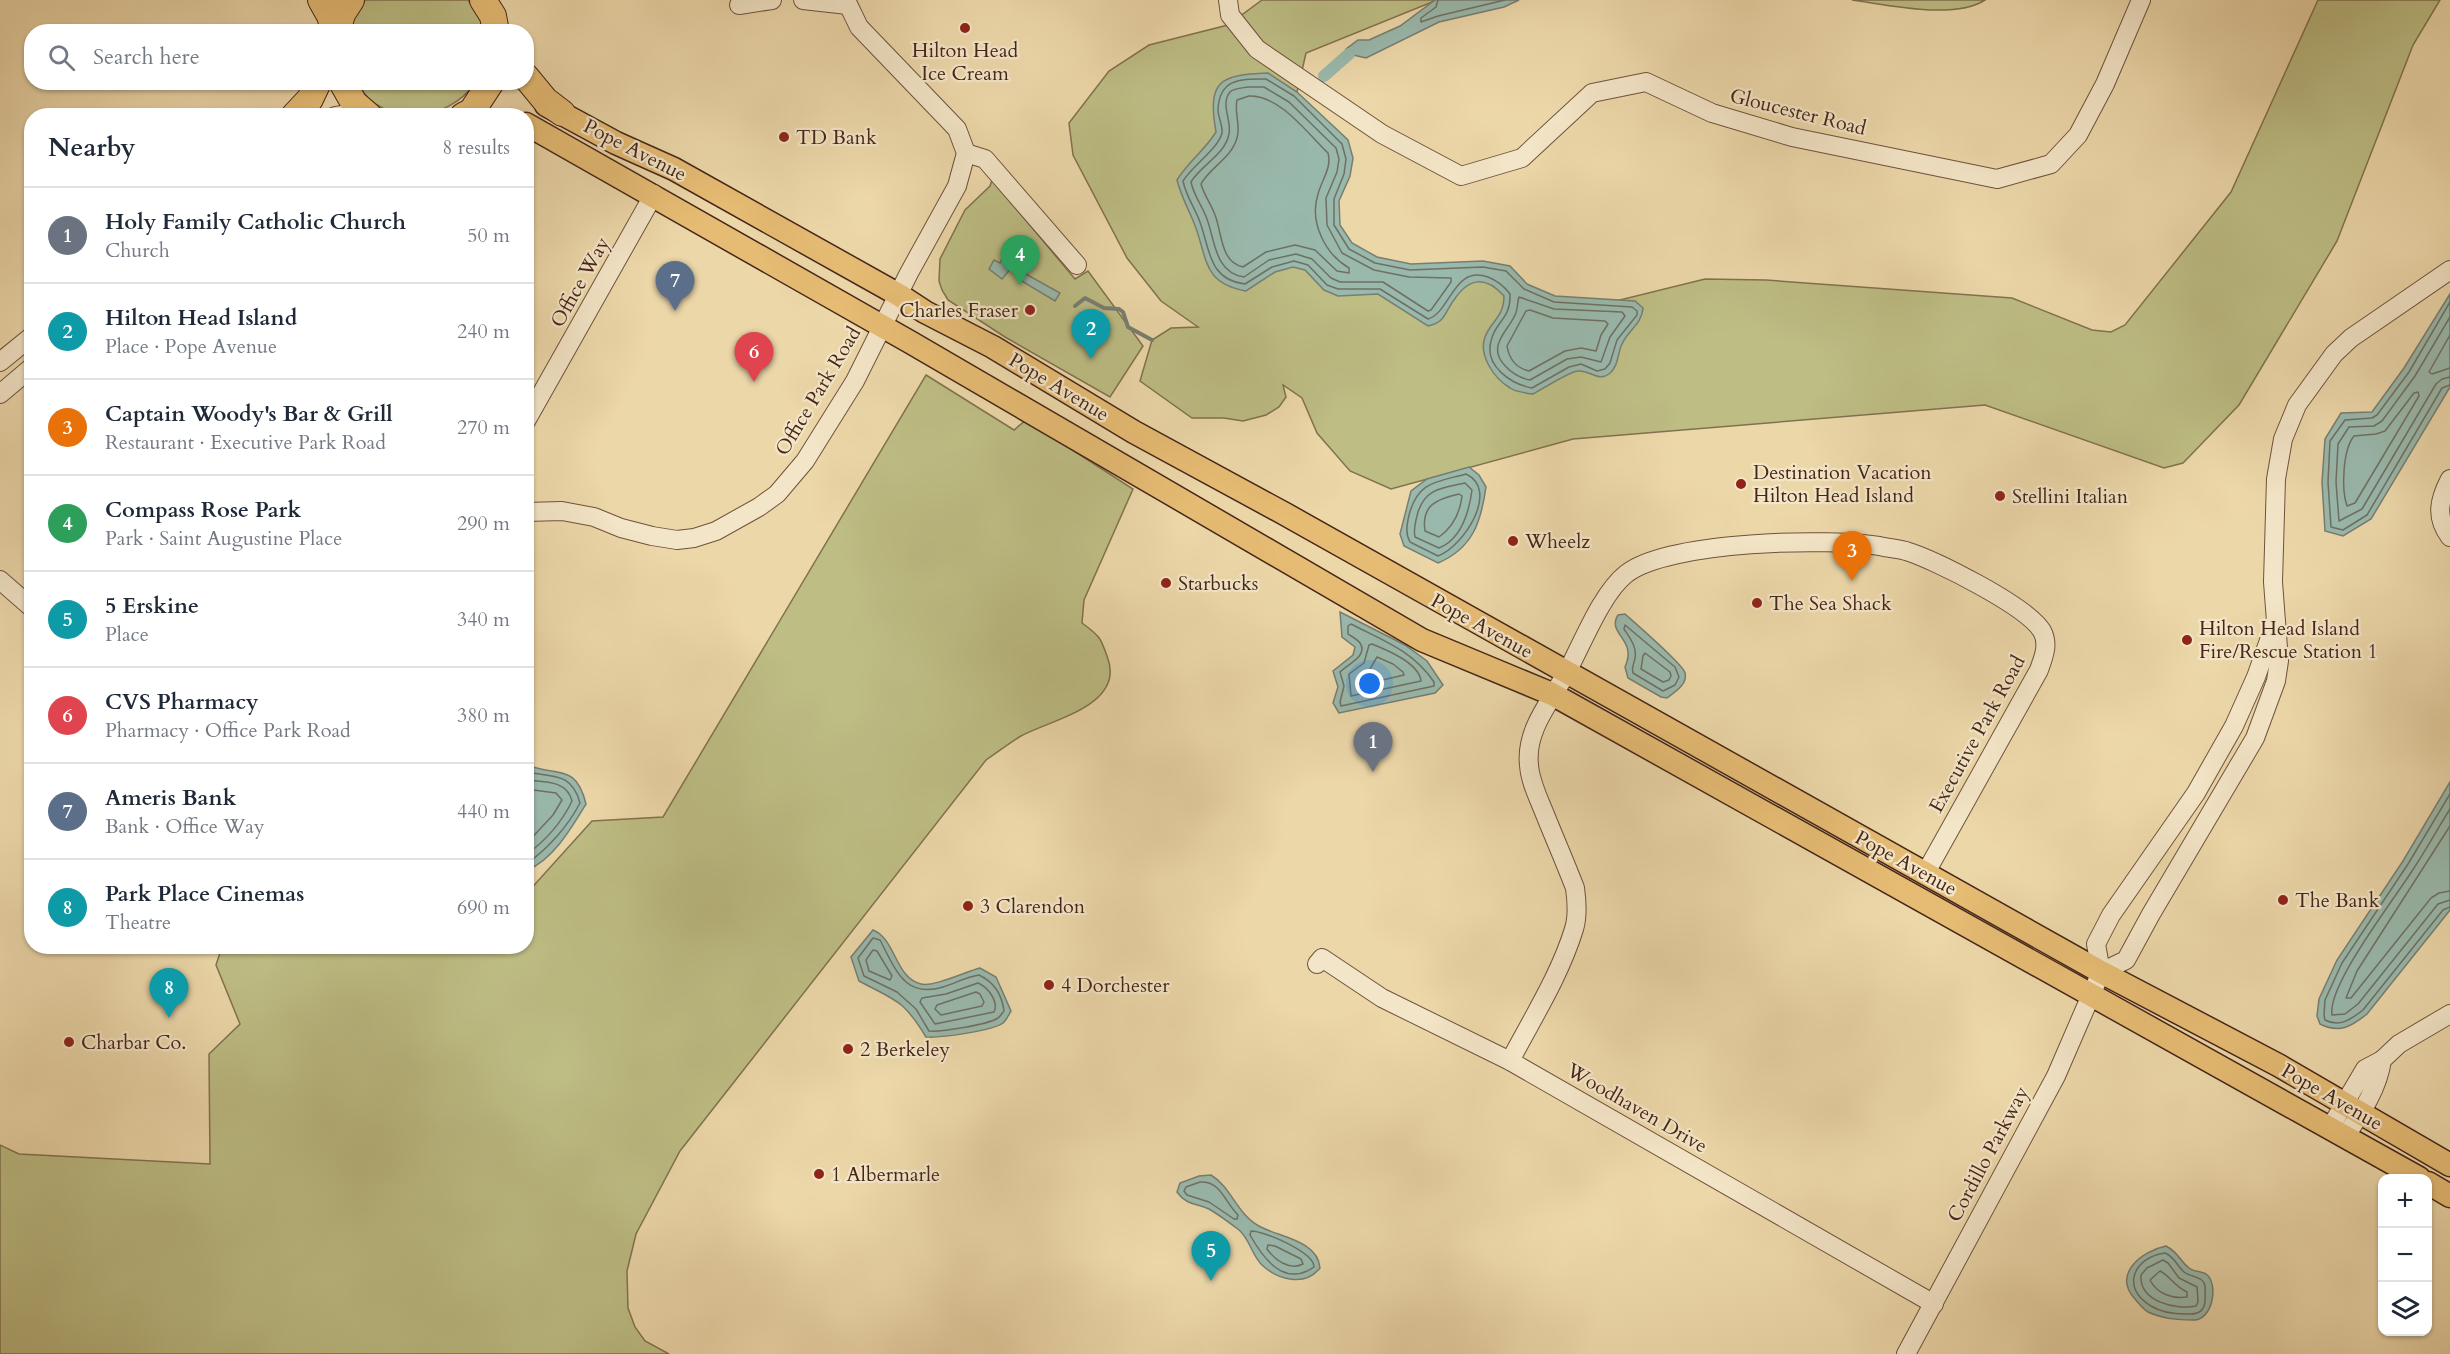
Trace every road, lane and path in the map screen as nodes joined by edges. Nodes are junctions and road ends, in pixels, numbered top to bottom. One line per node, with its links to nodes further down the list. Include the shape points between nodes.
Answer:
1 (306, 0): 10 (highway)
2 (321, 0): 11 (highway)
3 (351, 0): 12 (highway)
4 (772, 0): 9 (street)
5 (803, 0): 8 (street)
6 (1228, 0): 7 (street, Gloucester Road, via 1230,15 1257,49 1382,134 1461,176 1522,158 1592,93 1646,81 1712,113 1792,137 1997,180 2051,164 2078,135)
7 (2141, 0)
8 (847, 2): 27 (street, via 859,27 957,129)
9 (739, 5)
10 (314, 24)
11 (333, 24)
12 (339, 24)
13 (534, 87): 23 (highway)
14 (314, 90): 19 (highway)
15 (325, 90): 20 (street)
16 (347, 90): 21 (highway)
17 (486, 90): 22 (highway)
18 (526, 90): 23 (main road, Pope Avenue)
19 (302, 108)
20 (312, 108)
21 (360, 108)
22 (474, 108)
23 (562, 112): 31 (main road, Pope Avenue, via 616,143 674,169)
24 (534, 128): 26 (main road, Pope Avenue)
25 (534, 135): 26 (main road)
26 (557, 142): 28 (main road, Pope Avenue)
27 (966, 153): 29 (street, via 985,159); 31 (street, Office Park Road, via 957,186)
28 (654, 194): 32 (main road, Pope Avenue); 37 (street, Office Way)
29 (1077, 265)
30 (2450, 270): 45 (street, via 2351,338 2334,354 2297,405 2283,439 2276,479)
31 (899, 295): 32 (street, Office Park Road); 39 (main road, Pope Avenue)
32 (883, 326): 40 (street, Office Park Road, via 806,461 777,494 742,518 716,531 676,540 652,537 562,510); 41 (main road, Pope Avenue)
33 (24, 343): 34 (street)
34 (0, 363)
35 (24, 374): 36 (street)
36 (0, 394)
37 (534, 408)
38 (2450, 479): 42 (street, via 2439,503 2440,518)
39 (1266, 504): 41 (main road); 46 (main road, Pope Avenue)
40 (534, 512)
41 (1245, 537): 47 (main road, Pope Avenue, via 1422,640)
42 (2450, 537)
43 (0, 580): 44 (street)
44 (24, 601)
45 (2275, 625): 50 (street, via 2234,726 2196,793 2111,915 2096,944); 50 (street, via 2279,662 2276,681 2255,738 2126,960)
46 (1566, 673): 47 (street, Executive Park Road); 48 (main road, Pope Avenue); 48 (street, Executive Park Road, via 1616,584 1649,561 1673,554 1776,543 1881,546 1922,557 1988,591 2034,621 2046,643 2044,657)
47 (1552, 694): 51 (main road, Pope Avenue); 53 (street, Executive Park Road, via 1532,735 1528,766 1578,904 1574,928 1558,967)
48 (1925, 874): 50 (main road, Pope Avenue)
49 (1317, 964): 53 (street, Woodhaven Drive, via 1322,958 1382,998)
50 (2101, 972): 51 (street, Cordillo Parkway); 54 (main road, Pope Avenue)
51 (2090, 996): 55 (main road, Pope Avenue); 60 (street, Cordillo Parkway, via 2056,1076)
52 (2450, 1014): 54 (street, via 2399,1044 2382,1060 2379,1077)
53 (1510, 1061): 60 (street, Woodhaven Drive)
54 (2353, 1108): 55 (street); 56 (main road, Pope Avenue)
55 (2338, 1133): 57 (main road, Pope Avenue)
56 (2450, 1165)
57 (2411, 1174)
58 (2432, 1186): 59 (main road)
59 (2450, 1196)
60 (1934, 1304): 61 (street, Cordillo Parkway)
61 (1906, 1354)

